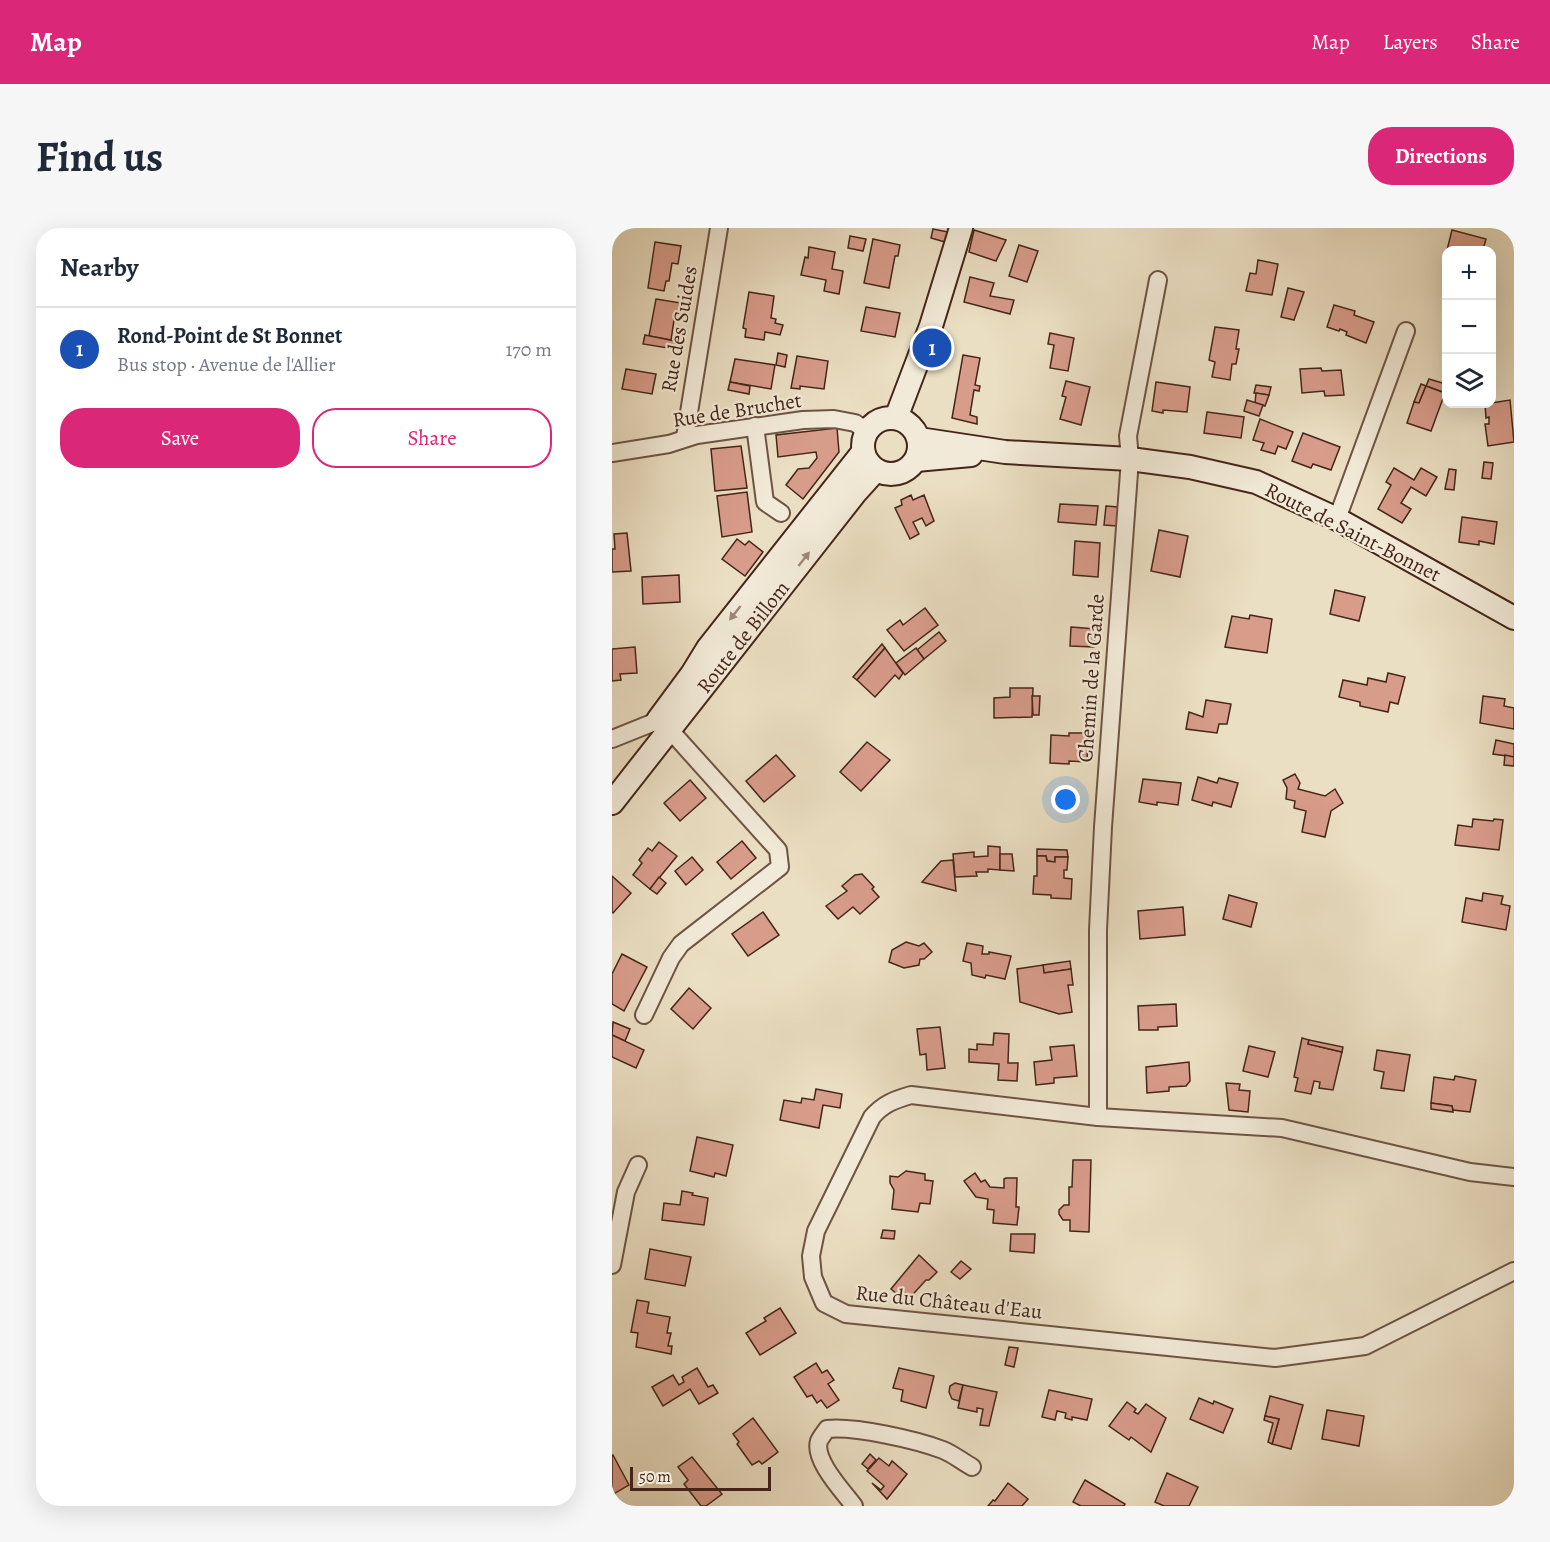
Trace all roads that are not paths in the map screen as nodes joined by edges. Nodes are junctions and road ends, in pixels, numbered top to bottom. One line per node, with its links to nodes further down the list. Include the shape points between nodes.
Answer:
1 (719, 228): 7 (street, Rue des Suides)
2 (961, 228): 5 (main road, via 932,326)
3 (1158, 280): 11 (street, Chemin de la Garde, via 1128,436)
4 (1406, 331): 13 (street)
5 (896, 418): 8 (main road, via 915,430); 9 (main road, via 875,422)
6 (755, 426): 7 (street, Rue de Bruchet); 9 (street, Rue de Bruchet, via 834,419 855,423); 12 (street, via 765,502)
7 (685, 437): 10 (street, Rue de Bruchet, via 669,444)
8 (917, 450): 9 (main road, via 909,469 886,475); 11 (main road, Route de Saint-Bonnet)
9 (868, 451): 15 (main road, Route de Billom, via 708,648)
10 (612, 453)
11 (1130, 459): 13 (main road, Route de Saint-Bonnet, via 1256,482); 20 (street, Chemin de la Garde, via 1103,827 1098,930)
12 (781, 513)
13 (1337, 519): 14 (main road, Route de Saint-Bonnet)
14 (1514, 618)
15 (663, 725): 16 (street); 17 (main road, Route de Billom); 18 (main road, Route de Billom); 19 (street, via 778,850 780,867 681,944)
16 (612, 739)
17 (612, 781)
18 (612, 803)
19 (644, 1016)
20 (1098, 1117): 22 (street, Rue du Château d'Eau, via 1282,1128 1470,1172); 24 (street, Rue du Château d'Eau, via 911,1095 881,1107 872,1117 816,1231 811,1256 813,1277 824,1303 846,1314 1275,1358 1365,1346)
21 (639, 1165): 23 (street, via 626,1192)
22 (1514, 1177)
23 (612, 1265)
24 (1514, 1270)
25 (972, 1467): 26 (street, via 945,1451 914,1442 841,1428 827,1429 819,1440 818,1453)
26 (854, 1506)

